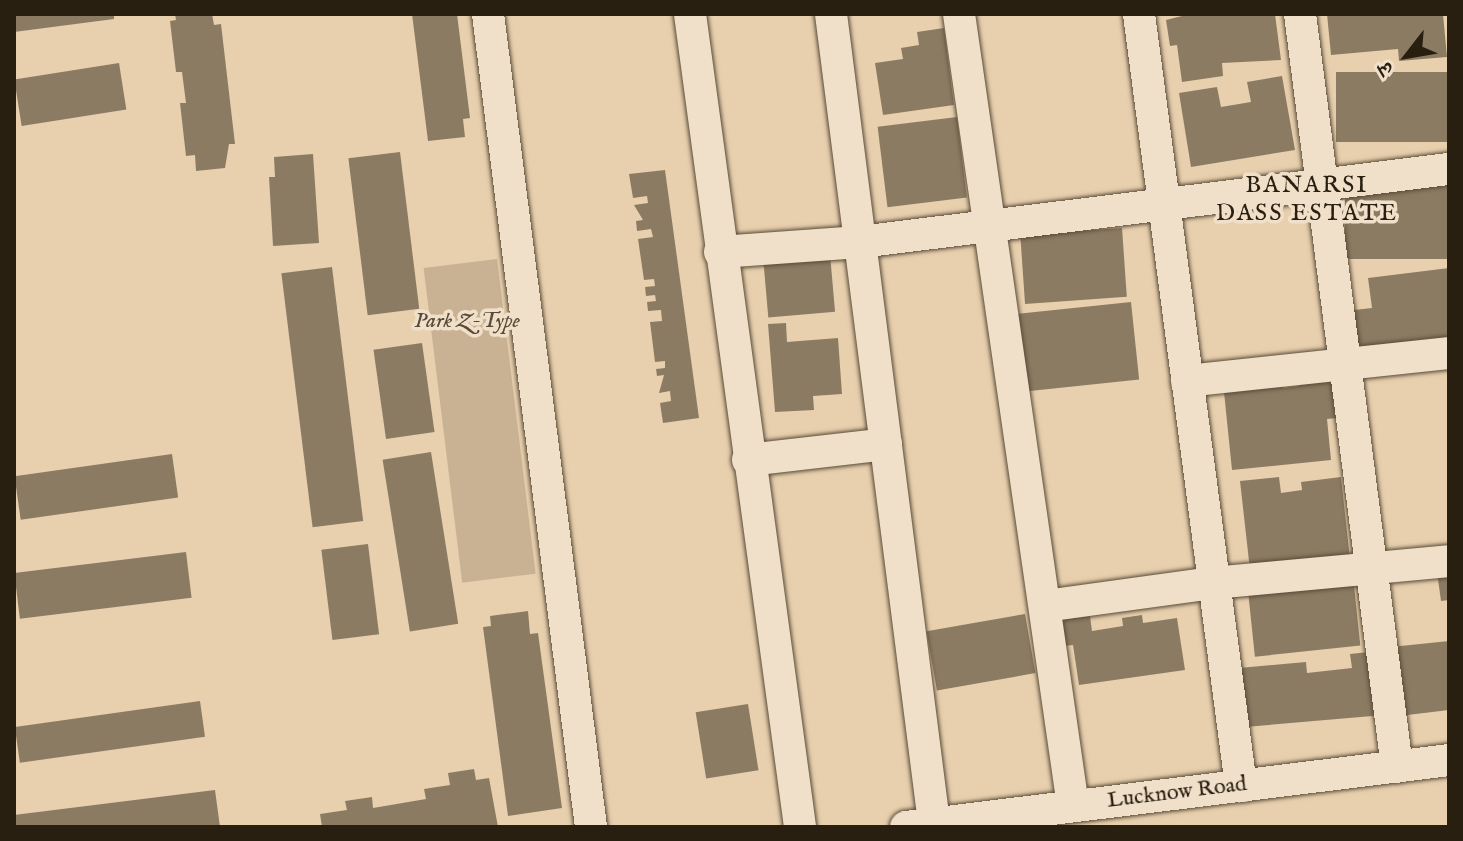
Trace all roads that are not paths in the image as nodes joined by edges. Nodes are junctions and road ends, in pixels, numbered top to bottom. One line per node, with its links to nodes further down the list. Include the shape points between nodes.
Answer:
1 (488, 14): 27 (street)
2 (690, 14): 12 (street)
3 (831, 14): 11 (street)
4 (959, 14): 10 (street)
5 (1139, 14): 9 (street)
6 (1300, 14): 8 (street)
7 (1449, 169): 8 (street)
8 (1322, 185): 9 (street); 14 (street)
9 (1164, 207): 10 (street); 15 (street)
10 (990, 226): 11 (street); 21 (street)
11 (860, 242): 12 (street); 16 (street)
12 (720, 252): 17 (street)
13 (1449, 353): 14 (street)
14 (1345, 364): 15 (street); 19 (street)
15 (1187, 381): 20 (street)
16 (886, 444): 17 (street); 26 (street)
17 (748, 460): 28 (street)
18 (1449, 561): 19 (street)
19 (1372, 570): 20 (street); 23 (street)
20 (1213, 583): 21 (street); 24 (street)
21 (1045, 606): 25 (street)
22 (1449, 760): 23 (street, Lucknow Road)
23 (1397, 767): 24 (street, Lucknow Road)
24 (1241, 786): 25 (street, Lucknow Road)
25 (1073, 806): 26 (street, Lucknow Road)
26 (920, 825)
27 (591, 827)
28 (800, 827)

